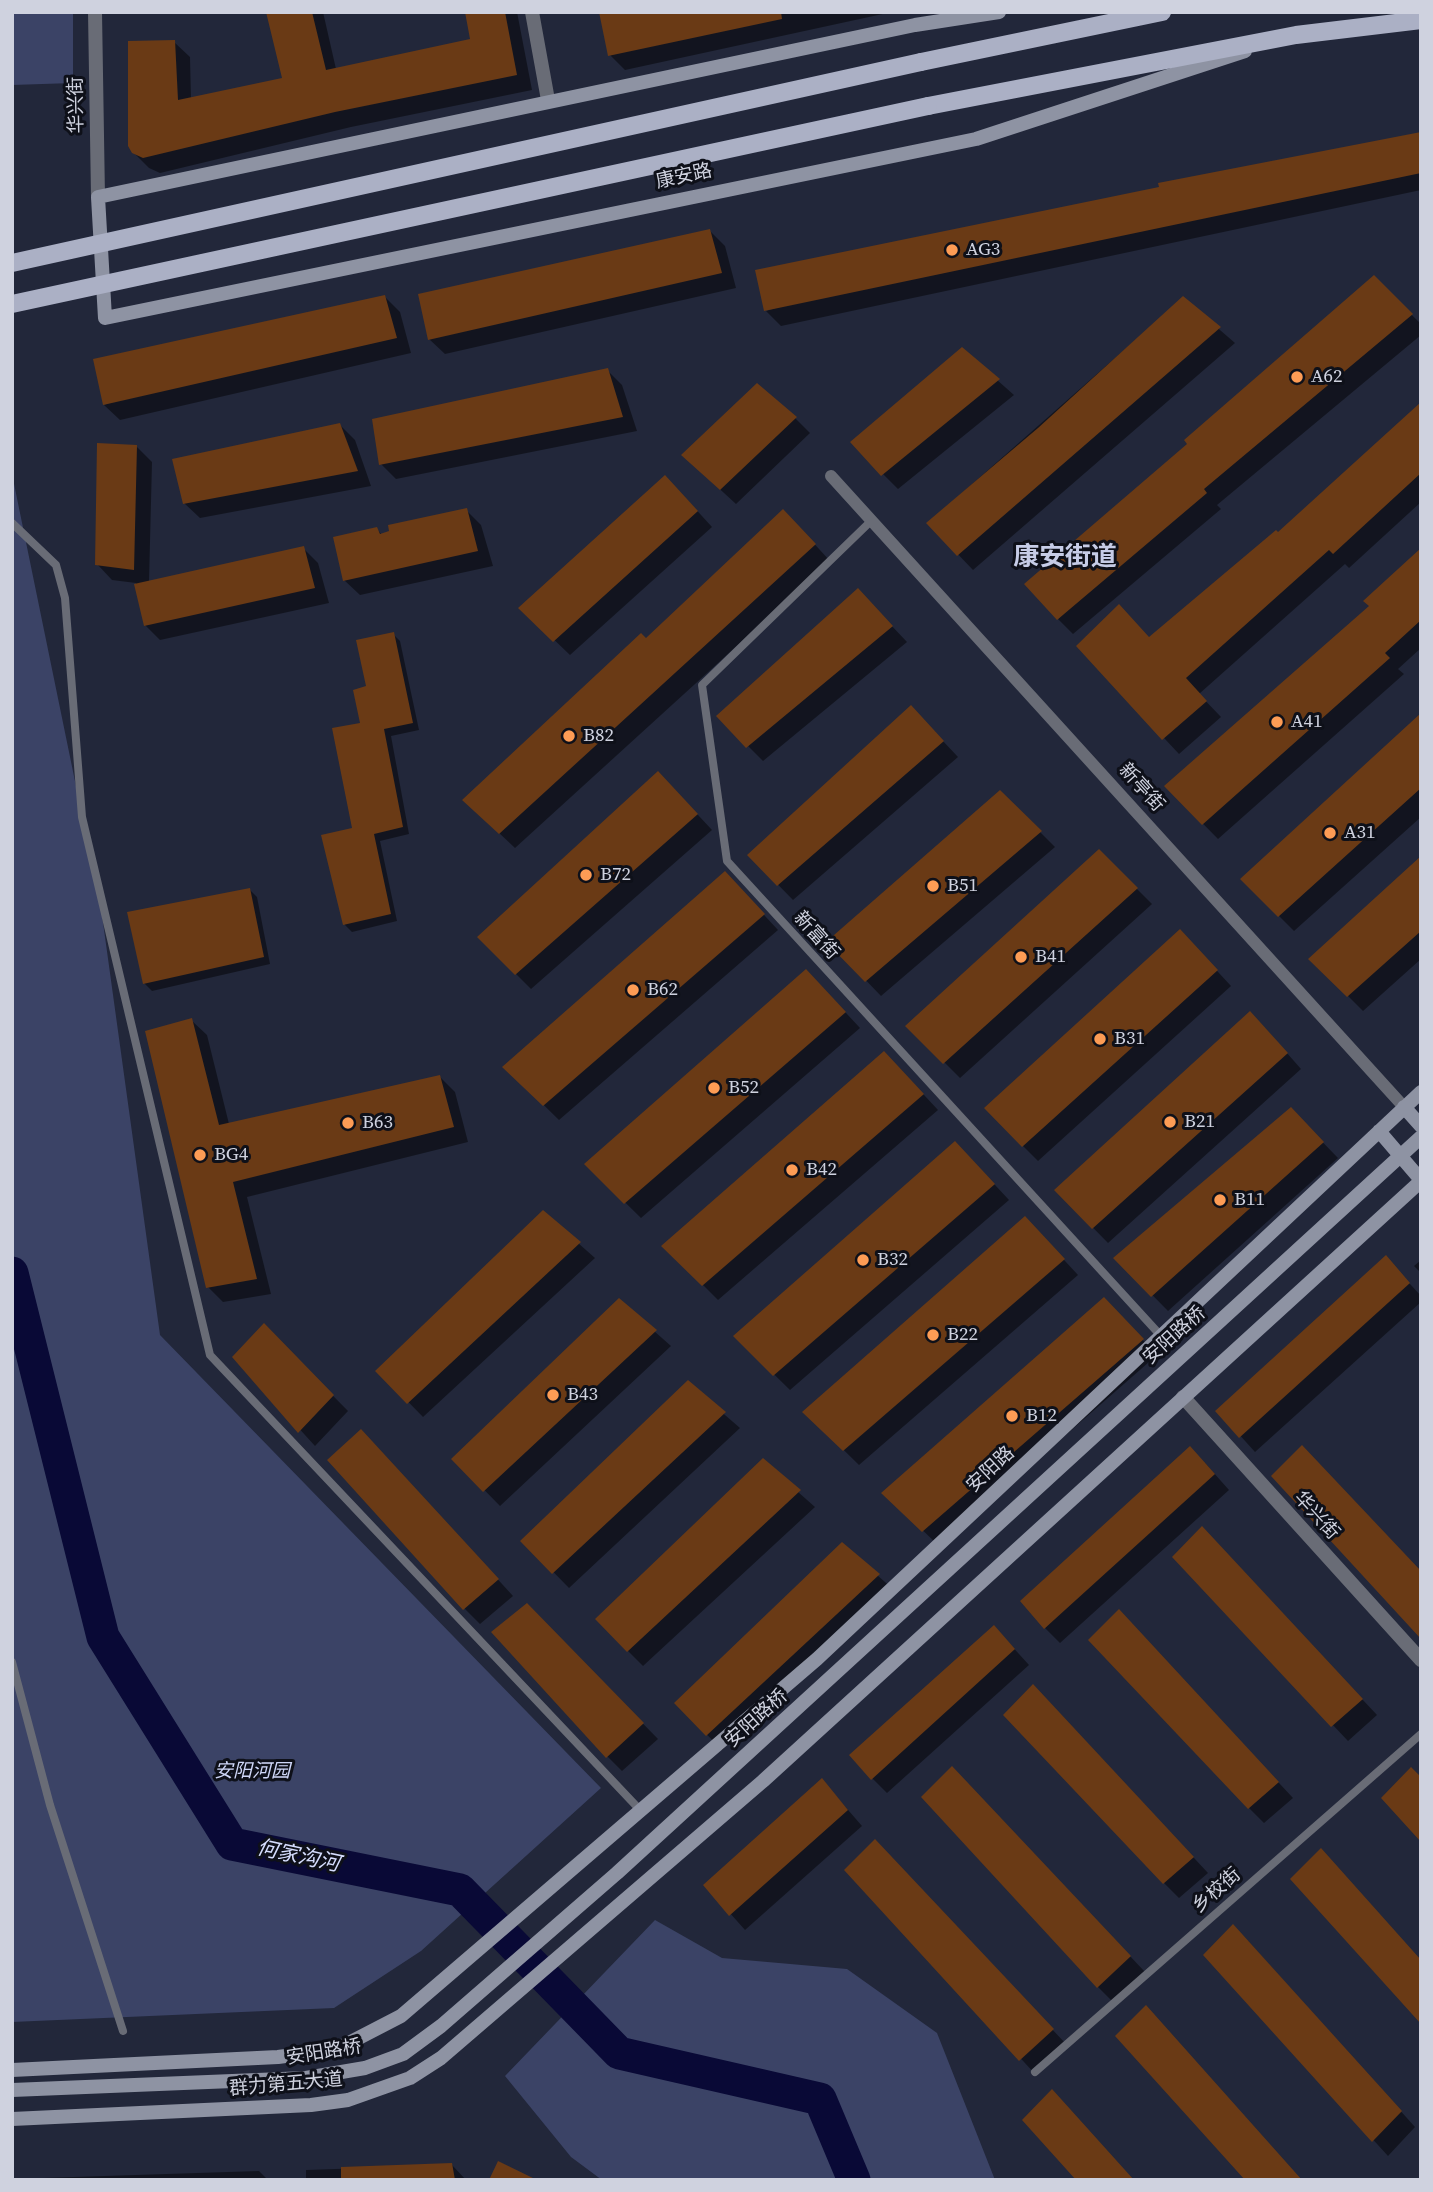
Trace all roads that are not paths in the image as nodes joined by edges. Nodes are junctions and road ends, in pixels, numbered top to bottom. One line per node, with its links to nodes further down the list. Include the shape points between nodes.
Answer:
1 (96, 12): 8 (street, 华兴街)
2 (532, 12): 7 (street)
3 (999, 12): 7 (main road)
4 (1162, 12): 9 (main road, bridge)
5 (1421, 20): 6 (main road, 康安路)
6 (1296, 35): 8 (main road, 康安路, via 976,139 104,318); 10 (main road, 康安路, bridge, via 928,106)
7 (548, 100): 8 (main road)
8 (98, 197)
9 (12, 263)
10 (12, 304)
11 (831, 476): 12 (street, 新亭街)
12 (872, 520): 15 (street, 新亭街); 20 (lane, 新富街, via 702,685 727,861)
13 (12, 523): 25 (lane, via 56,565 65,598 82,817 210,1355)
14 (1421, 1092): 15 (main road, 安阳路)
15 (1404, 1107): 16 (main road, 新亭街); 17 (main road, 安阳路)
16 (1421, 1126)
17 (1379, 1130): 19 (main road); 20 (main road, 安阳路)
18 (1421, 1137): 30 (main road, 安阳路桥, bridge, via 617,1873 403,2054 365,2068 306,2078)
19 (1421, 1180): 21 (main road)
20 (1162, 1338): 25 (main road, 安阳路, via 817,1659)
21 (1183, 1397): 22 (street, 华兴街); 31 (main road, 群力第五大道, via 773,1771 469,2037 410,2078 348,2100 311,2105)
22 (1421, 1660)
23 (12, 1662): 27 (lane, via 50,1805)
24 (1421, 1734): 29 (lane, 乡校街)
25 (641, 1811): 26 (main road, 安阳路)
26 (578, 1865): 28 (main road, 群力第五大道, via 434,1991 377,2031 345,2045 278,2057)
27 (123, 2031)
28 (12, 2070)
29 (1035, 2073)
30 (12, 2090)
31 (12, 2119)

